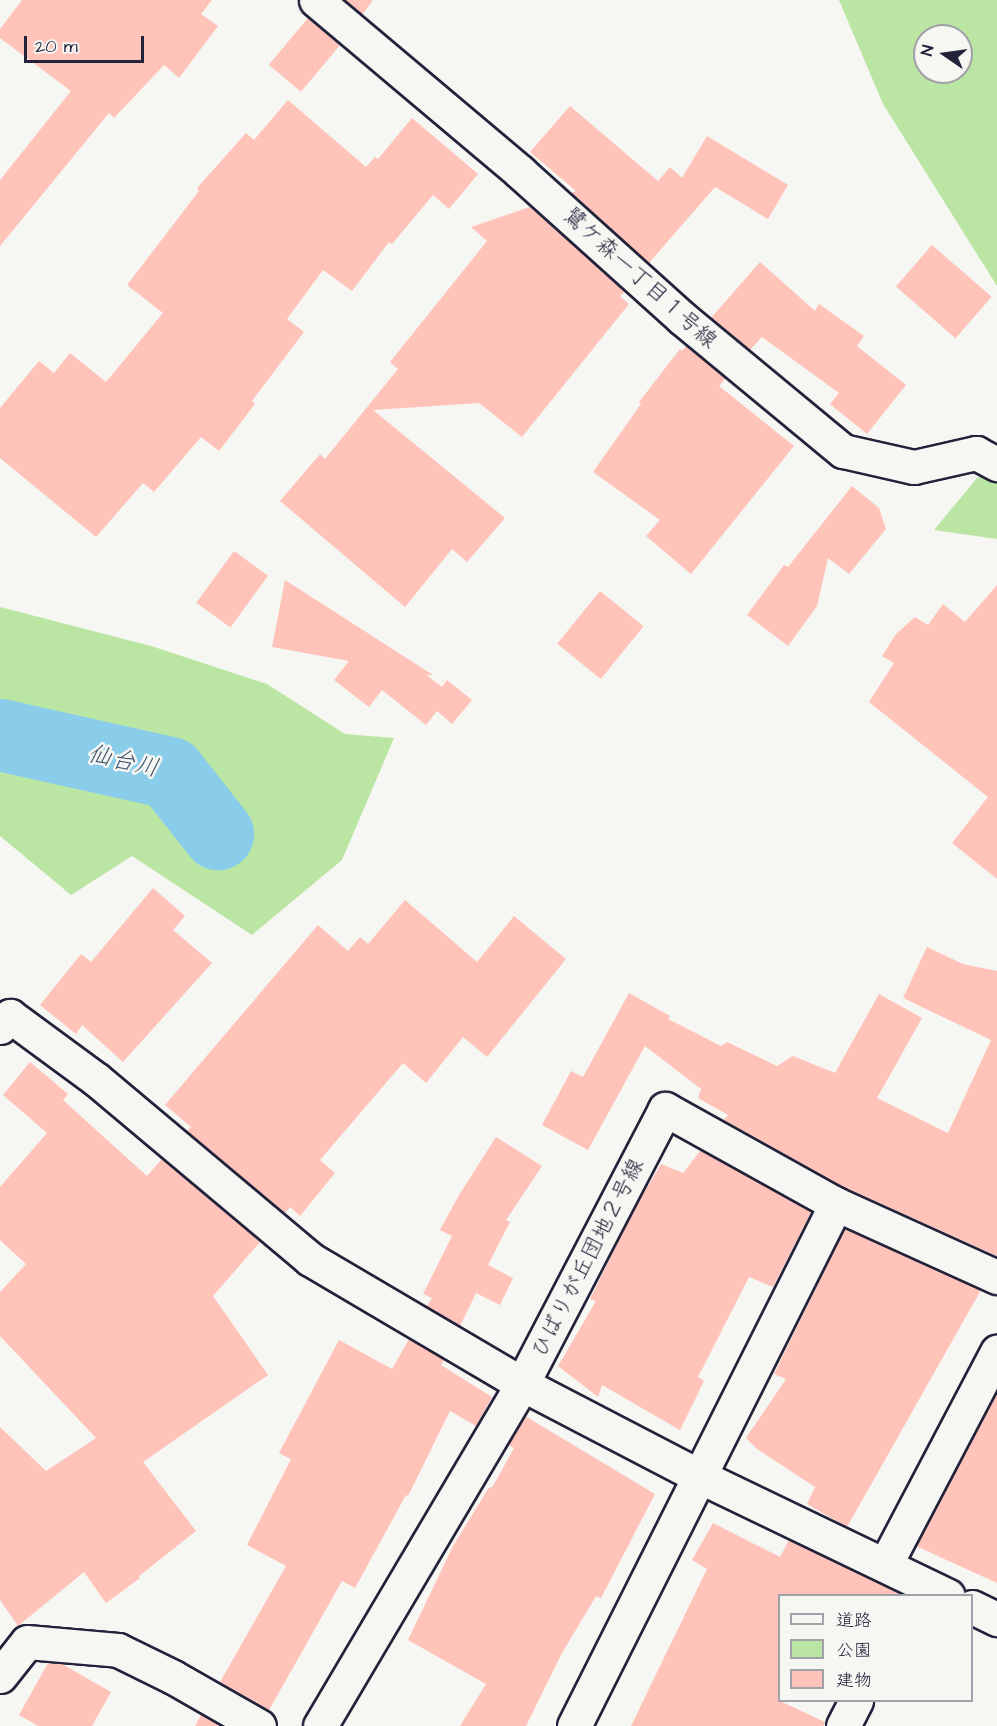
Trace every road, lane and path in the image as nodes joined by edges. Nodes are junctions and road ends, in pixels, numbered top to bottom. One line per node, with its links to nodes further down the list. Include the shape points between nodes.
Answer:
1 (316, 0): 2 (street, 鷺ケ森一丁目１号線, via 520,172 682,318 843,452 914,467 976,453)
2 (997, 464)
3 (0, 1027): 7 (street, via 10,1016 97,1080 310,1259)
4 (836, 1204): 5 (street, ひばりが丘団地２号線); 7 (street, ひばりが丘団地２号線, via 665,1109); 8 (street)
5 (997, 1277)
6 (997, 1352): 9 (street)
7 (522, 1384): 8 (street); 17 (street, ひばりが丘団地２号線)
8 (699, 1476): 9 (street); 18 (street)
9 (885, 1565): 10 (street)
10 (915, 1588): 11 (street)
11 (940, 1594)
12 (973, 1607): 13 (street)
13 (997, 1619)
14 (0, 1676): 16 (street, via 27,1642 118,1650)
15 (855, 1702): 19 (street)
16 (259, 1726)
17 (320, 1726)
18 (574, 1726)
19 (843, 1726)

